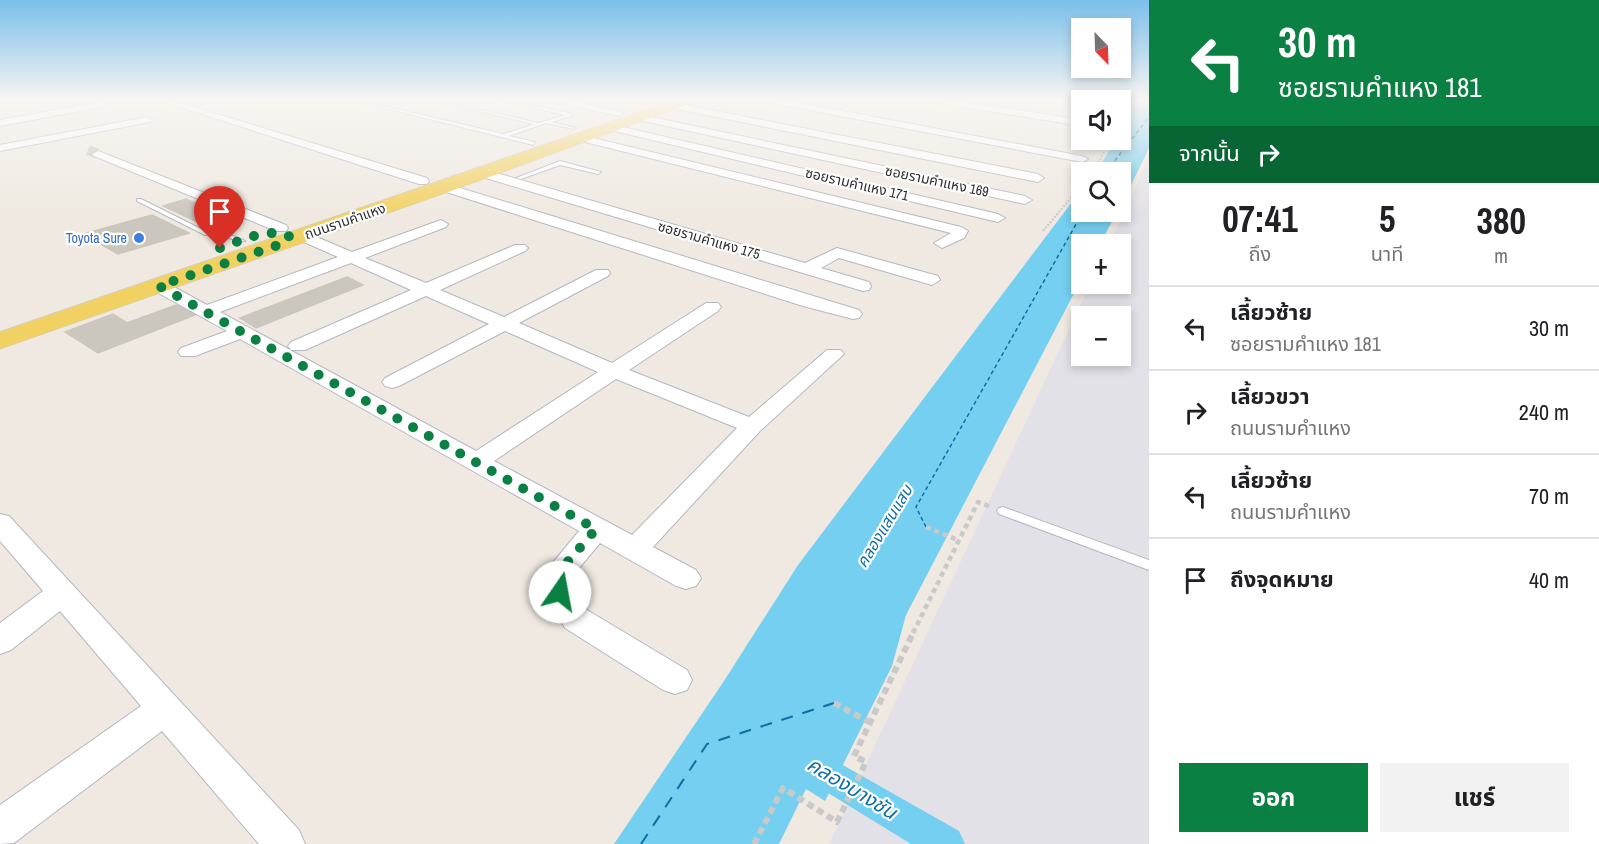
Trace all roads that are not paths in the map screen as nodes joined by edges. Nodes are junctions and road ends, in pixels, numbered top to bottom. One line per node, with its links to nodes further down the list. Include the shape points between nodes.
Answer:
1 (50, 138): 15 (street)
2 (60, 138): 14 (street)
3 (286, 138): 24 (street)
4 (506, 138): 16 (lane)
5 (506, 138): 16 (lane)
6 (510, 138): 16 (lane)
7 (539, 138): 16 (lane)
8 (564, 138): 16 (main road, ถนนรามคำแหง)
9 (600, 138): 33 (street, via 961,231)
10 (743, 138): 28 (street, ซอยรามคำแหง 171)
11 (771, 138): 27 (street, ซอยรามคำแหง 169)
12 (816, 138): 23 (street)
13 (975, 138): 18 (street)
14 (72, 144)
15 (0, 148)
16 (534, 150): 19 (lane); 21 (main road, ถนนรามคำแหง); 24 (main road, ถนนรามคำแหง)
17 (98, 154): 30 (street)
18 (1082, 159)
19 (550, 166): 20 (lane, via 565,164); 22 (lane)
20 (598, 172)
21 (483, 173): 25 (main road, ถนนรามคำแหง); 34 (street, ซอยรามคำแหง 175)
22 (519, 178)
23 (1038, 178)
24 (423, 181): 30 (main road, ถนนรามคำแหง)
25 (444, 187): 30 (main road, ถนนรามคำแหง, via 332,226 307,224); 45 (street)
26 (139, 200): 32 (lane, via 207,234 216,231)
27 (1025, 200)
28 (998, 218)
29 (441, 224): 36 (street)
30 (289, 231): 32 (main road, ถนนรามคำแหง); 36 (street); 40 (main road, ถนนรามคำแหง)
31 (744, 232): 34 (street)
32 (242, 241): 46 (main road, ถนนรามคำแหง)
33 (942, 243)
34 (724, 245): 37 (street, ซอยรามคำแหง 175)
35 (520, 248): 42 (street)
36 (351, 258): 42 (street); 44 (street)
37 (807, 269): 39 (street, via 837,253); 41 (street, ซอยรามคำแหง 175)
38 (602, 273): 47 (street)
39 (932, 280)
40 (159, 286): 44 (street); 49 (main road, ถนนรามคำแหง)
41 (863, 286)
42 (427, 290): 47 (street); 50 (street)
43 (712, 307): 53 (street)
44 (206, 312): 48 (street)
45 (853, 314)
46 (11, 317)
47 (504, 323): 53 (street); 54 (street)
48 (242, 332): 51 (street); 56 (street)
49 (0, 341)
50 (298, 346)
51 (188, 352)
52 (834, 354): 55 (street)
53 (613, 371): 55 (street); 56 (street)
54 (392, 382)
55 (752, 426): 60 (street)
56 (475, 462): 59 (street)
57 (1003, 511): 61 (lane)
58 (0, 523): 63 (street)
59 (596, 529): 60 (street); 65 (street, via 565,565 560,592 576,619)
60 (636, 548): 62 (street)
61 (1149, 565)
62 (686, 578)
63 (62, 592): 64 (street); 66 (street)
64 (0, 641)
65 (675, 680)
66 (166, 708): 67 (street); 68 (street)
67 (0, 829)
68 (285, 844)

